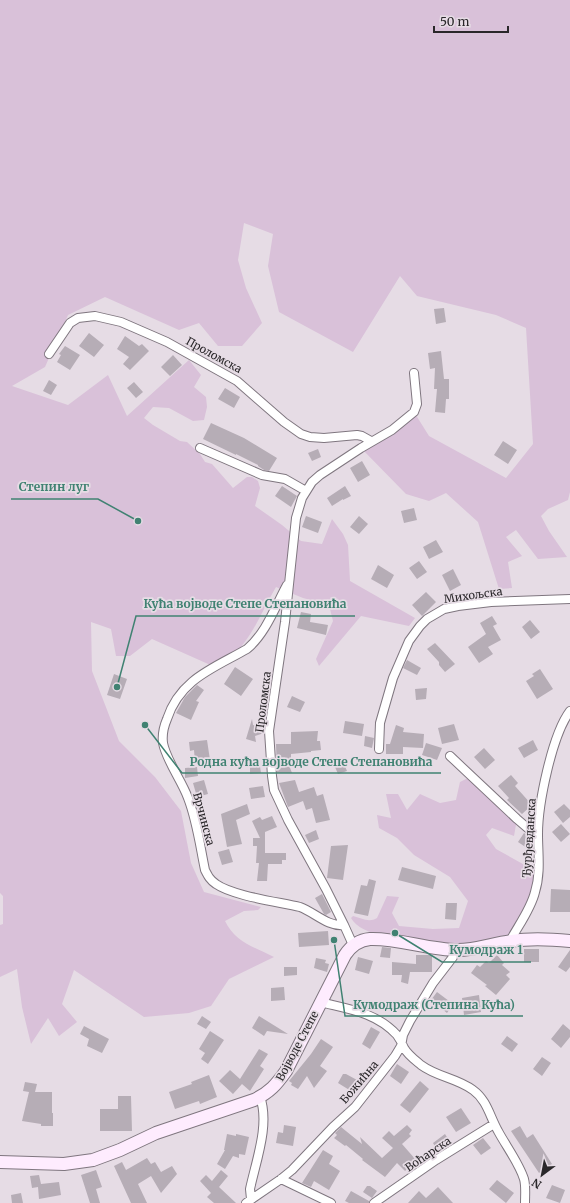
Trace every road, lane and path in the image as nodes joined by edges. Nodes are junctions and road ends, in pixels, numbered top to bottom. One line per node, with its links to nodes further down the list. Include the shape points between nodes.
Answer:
1 (48, 354): 3 (street, Проломска, via 70,323 78,318 94,316 121,322 167,342 237,381 301,434 324,438 357,435)
2 (414, 373): 3 (street, Проломска, via 417,404 414,412 392,430)
3 (371, 441): 5 (street, Проломска, via 320,475)
4 (200, 448): 5 (street, via 262,475 285,480)
5 (306, 491): 6 (street, Проломска, via 296,518)
6 (289, 583): 12 (street, Проломска, via 269,731 274,790); 12 (street, Врчинска, via 253,644 195,678 180,692 169,711 163,742 189,800 209,879 223,888 300,907 333,924)
7 (570, 599): 9 (street, Михољска, via 458,606 444,609 427,619 409,641 393,678 380,723)
8 (570, 711): 11 (street, Ђурђевданска, via 552,751 540,805)
9 (379, 750)
10 (450, 756): 11 (street, via 517,819)
11 (538, 834): 13 (street, Ђурђевданска, via 539,872 535,893)
12 (344, 925): 15 (street)
13 (510, 941): 14 (street); 16 (street)
14 (570, 941)
15 (353, 945): 16 (street, via 362,940 379,939); 17 (street, Војводе Степе)
16 (455, 950): 18 (street, Божићна, via 453,958 422,1001 403,1035)
17 (320, 1002): 18 (street, via 368,1014 389,1027); 19 (street, Војводе Степе, via 286,1071 272,1090)
18 (402, 1042): 20 (street, via 410,1056 427,1069 459,1081 474,1090 487,1106); 22 (street, Божићна, via 395,1056 355,1107)
19 (260, 1097): 21 (street, Војводе Степе, via 156,1133 93,1160 64,1164); 23 (street, via 264,1111 264,1126)
20 (494, 1124): 25 (street, Воћарска); 26 (street, via 522,1174)
21 (0, 1162)
22 (282, 1178): 23 (street, Божићна); 24 (street)
23 (249, 1201)
24 (331, 1203)
25 (374, 1203)
26 (526, 1203)

